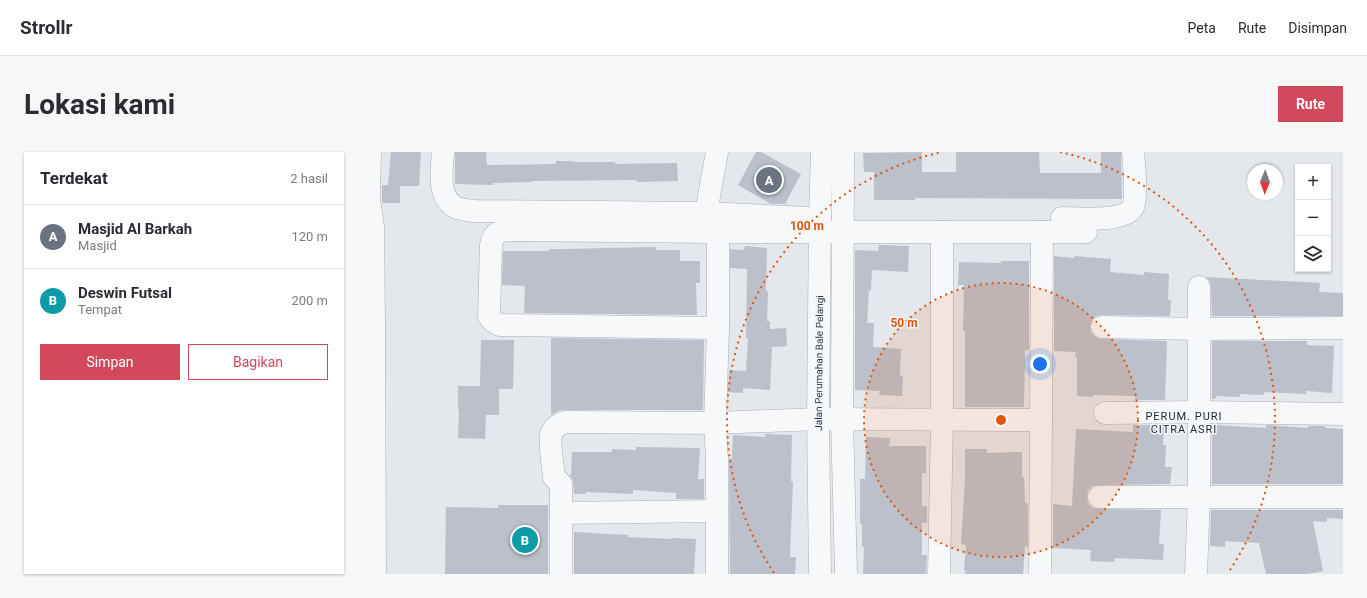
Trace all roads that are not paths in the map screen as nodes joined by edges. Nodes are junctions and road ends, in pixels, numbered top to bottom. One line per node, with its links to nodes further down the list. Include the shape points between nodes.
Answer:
1 (370, 152): 10 (street)
2 (443, 152): 7 (street, via 442,185 453,206 461,209)
3 (717, 152): 7 (street)
4 (822, 152): 8 (street, Jalan Perumahan Bale Pelangi)
5 (843, 152): 9 (street)
6 (1133, 152): 9 (street, via 1133,207 1127,213 1116,216)
7 (706, 213): 8 (street)
8 (820, 225): 9 (street); 11 (street); 23 (street, Jalan Perumahan Bale Pelangi)
9 (843, 225): 12 (street); 24 (street)
10 (370, 227): 33 (street)
11 (718, 232): 17 (street); 17 (street, via 498,232 493,236 491,245 489,316 500,325)
12 (942, 232): 13 (street); 25 (street)
13 (1042, 232): 14 (street); 26 (street)
14 (1086, 232)
15 (1200, 287): 19 (street)
16 (1102, 327): 19 (street)
17 (718, 328): 27 (street)
18 (1343, 328): 19 (street)
19 (1199, 329): 20 (street)
20 (1199, 412): 21 (street); 22 (street); 28 (street)
21 (1105, 413)
22 (1343, 414)
23 (818, 419): 24 (street); 27 (street); 36 (street, Jalan Perumahan Bale Pelangi)
24 (842, 419): 25 (street); 37 (street)
25 (942, 419): 26 (street); 38 (street)
26 (1041, 420): 39 (street)
27 (715, 423): 31 (street); 32 (street, via 560,424 551,436 554,477 561,484)
28 (1199, 496): 29 (street); 30 (street); 40 (street)
29 (1343, 497)
30 (1099, 498)
31 (717, 511): 32 (street); 35 (street)
32 (561, 513): 34 (street)
33 (375, 574)
34 (560, 574)
35 (717, 574)
36 (820, 574)
37 (846, 574)
38 (939, 574)
39 (1040, 574)
40 (1196, 574)

